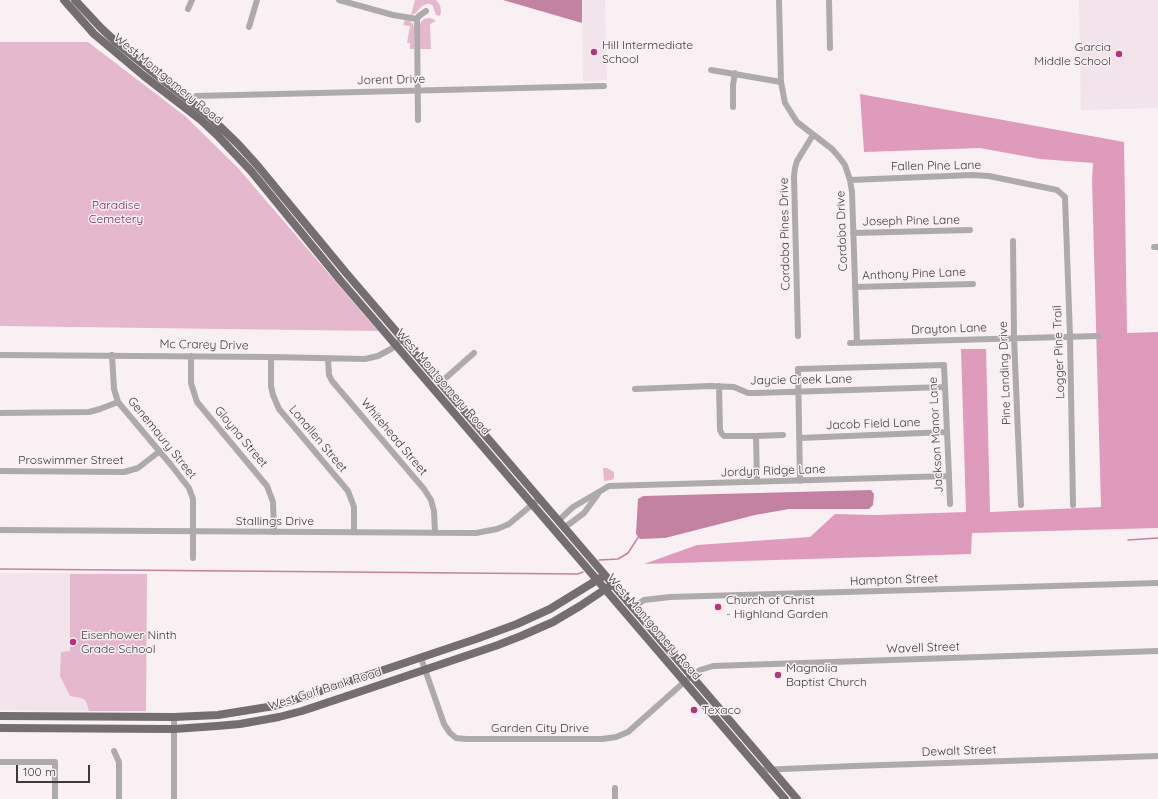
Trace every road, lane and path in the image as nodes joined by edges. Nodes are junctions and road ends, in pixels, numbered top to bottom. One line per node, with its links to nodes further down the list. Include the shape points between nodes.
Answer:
1 (64, 0): 19 (main road, West Montgomery Road, via 111,48)
2 (75, 0): 18 (main road, West Montgomery Road, via 116,42)
3 (192, 0): 8 (street)
4 (257, 0): 11 (street)
5 (339, 0): 10 (street)
6 (780, 0): 15 (street, Cordoba Drive)
7 (829, 0): 12 (street)
8 (188, 9)
9 (426, 11): 10 (street)
10 (417, 19): 17 (street)
11 (249, 27)
12 (830, 48)
13 (711, 70): 14 (street)
14 (735, 73): 15 (street); 20 (street)
15 (781, 82): 22 (street, Cordoba Drive, via 785,103 791,113 797,122)
16 (604, 86): 17 (street, Jorent Drive)
17 (418, 90): 18 (street, Jorent Drive, via 196,96); 21 (street)
18 (189, 100): 19 (street, Jorent Drive); 34 (main road, West Montgomery Road, via 224,129 257,165)
19 (180, 104): 34 (main road, West Montgomery Road, via 217,135 251,171 340,280)
20 (733, 107)
21 (418, 120)
22 (814, 135): 23 (street, Cordoba Drive, via 839,157); 30 (street, Cordoba Pines Drive, via 794,168)
23 (850, 180): 24 (street, Fallen Pine Lane, via 989,176 1057,190); 26 (street, Cordoba Drive)
24 (1065, 198): 31 (street, Logger Pine Trail)
25 (970, 230): 26 (street, Joseph Pine Lane)
26 (853, 233): 29 (street, Cordoba Drive)
27 (1013, 241): 33 (street, Pine Landing Drive)
28 (973, 284): 29 (street, Anthony Pine Lane)
29 (855, 287): 36 (street, Cordoba Drive)
30 (798, 336)
31 (1070, 336): 32 (street, Drayton Lane); 33 (street, Drayton Lane); 63 (street, Logger Pine Trail)
32 (1098, 336)
33 (1014, 338): 36 (street, Drayton Lane); 62 (street, Pine Landing Drive)
34 (399, 342): 42 (street, Mc Crarey Drive, via 378,356 365,359); 43 (main road, West Montgomery Road); 60 (main road, West Montgomery Road)
35 (850, 343): 36 (street, Drayton Lane)
36 (857, 343)
37 (0, 354): 39 (street, Mc Crarey Drive)
38 (474, 354): 43 (street)
39 (112, 355): 40 (street, Mc Crarey Drive); 48 (street, Genemaury Street, via 114,389)
40 (191, 356): 41 (street, Mc Crarey Drive); 68 (street, Gloyna Street, via 191,383 197,402 267,486 273,502)
41 (271, 357): 42 (street, Mc Crarey Drive); 69 (street, Lonallen Street, via 271,386 279,409 348,491 354,507)
42 (328, 358): 70 (street, Whitehead Street, via 332,381 431,500)
43 (440, 383): 60 (main road, West Montgomery Road)
44 (719, 386): 46 (street, Jaycie Creek Lane); 47 (street, Jaycie Creek Lane, via 734,387 748,393); 52 (street, via 722,434)
45 (945, 387): 47 (street, Jaycie Creek Lane); 47 (street, Jackson Manor Lane, via 944,365 798,369); 50 (street, Jackson Manor Lane)
46 (635, 389)
47 (798, 391): 53 (street)
48 (118, 402): 49 (street, via 88,412); 54 (street, Genemaury Street)
49 (0, 413)
50 (947, 432): 53 (street, Jacob Field Lane); 56 (street, Jackson Manor Lane)
51 (783, 435): 52 (street)
52 (756, 436): 58 (street)
53 (799, 438): 57 (street)
54 (160, 452): 55 (street, Proswimmer Street, via 138,468 124,472); 67 (street, Genemaury Street, via 189,488 193,499)
55 (0, 471)
56 (949, 476): 57 (street, Jordyn Ridge Lane); 61 (street, Jackson Manor Lane)
57 (800, 481): 58 (street, Jordyn Ridge Lane)
58 (757, 482): 59 (street, Jordyn Ridge Lane, via 609,486)
59 (599, 492): 64 (street, Jordyn Ridge Lane, via 573,507); 65 (street, via 584,512)
60 (536, 502): 64 (main road, West Montgomery Road); 70 (street, Stallings Drive, via 509,524 497,529 476,533); 72 (main road, West Montgomery Road)
61 (950, 504)
62 (1021, 505)
63 (1073, 505)
64 (558, 520): 65 (main road, West Montgomery Road)
65 (564, 528): 72 (main road, West Montgomery Road)
66 (0, 530): 67 (street, Stallings Drive)
67 (194, 531): 68 (street, Stallings Drive); 71 (street, Genemaury Street)
68 (274, 532): 69 (street, Stallings Drive)
69 (354, 532): 70 (street, Stallings Drive)
70 (434, 532)
71 (193, 558)
72 (601, 578): 74 (main road, West Montgomery Road); 76 (main road, West Gulf Bank Road, via 550,609)
73 (1158, 583): 75 (street, Hampton Street, via 670,597 644,600)
74 (609, 587): 75 (main road, West Montgomery Road); 77 (main road, West Gulf Bank Road, via 552,622); 81 (main road, West Montgomery Road)
75 (632, 608): 81 (main road, West Montgomery Road)
76 (517, 624): 77 (main road); 79 (main road, West Gulf Bank Road)
77 (521, 636): 80 (main road, West Gulf Bank Road)
78 (1158, 651): 81 (street, Wavell Street, via 713,666 700,670)
79 (421, 658): 80 (street, Garden City Drive); 82 (main road, West Gulf Bank Road)
80 (426, 670): 81 (street, Garden City Drive, via 444,724 456,738 466,739 616,737 628,732); 83 (main road, West Gulf Bank Road)
81 (688, 679): 95 (main road, West Montgomery Road); 96 (main road, West Montgomery Road)
82 (342, 684): 83 (main road); 84 (main road, West Gulf Bank Road)
83 (347, 696): 88 (main road, West Gulf Bank Road, via 302,711)
84 (260, 708): 87 (main road, West Gulf Bank Road, via 218,715); 88 (main road)
85 (0, 716): 86 (main road, West Gulf Bank Road)
86 (83, 716): 87 (main road, West Gulf Bank Road); 90 (main road)
87 (174, 717): 91 (street)
88 (263, 720): 91 (main road, West Gulf Bank Road)
89 (0, 728): 90 (main road, West Gulf Bank Road)
90 (83, 729): 91 (main road, West Gulf Bank Road)
91 (174, 729): 100 (street)
92 (114, 751): 99 (street, via 119,762)
93 (1158, 756): 96 (street, Dewalt Street)
94 (0, 762): 98 (street, via 55,762)
95 (760, 770): 96 (street, Dewalt Street); 102 (main road, West Montgomery Road)
96 (772, 770): 103 (main road, West Montgomery Road)
97 (615, 788): 101 (street)
98 (56, 799)
99 (119, 799)
100 (174, 799)
101 (615, 799)
102 (785, 799)
103 (797, 799)

